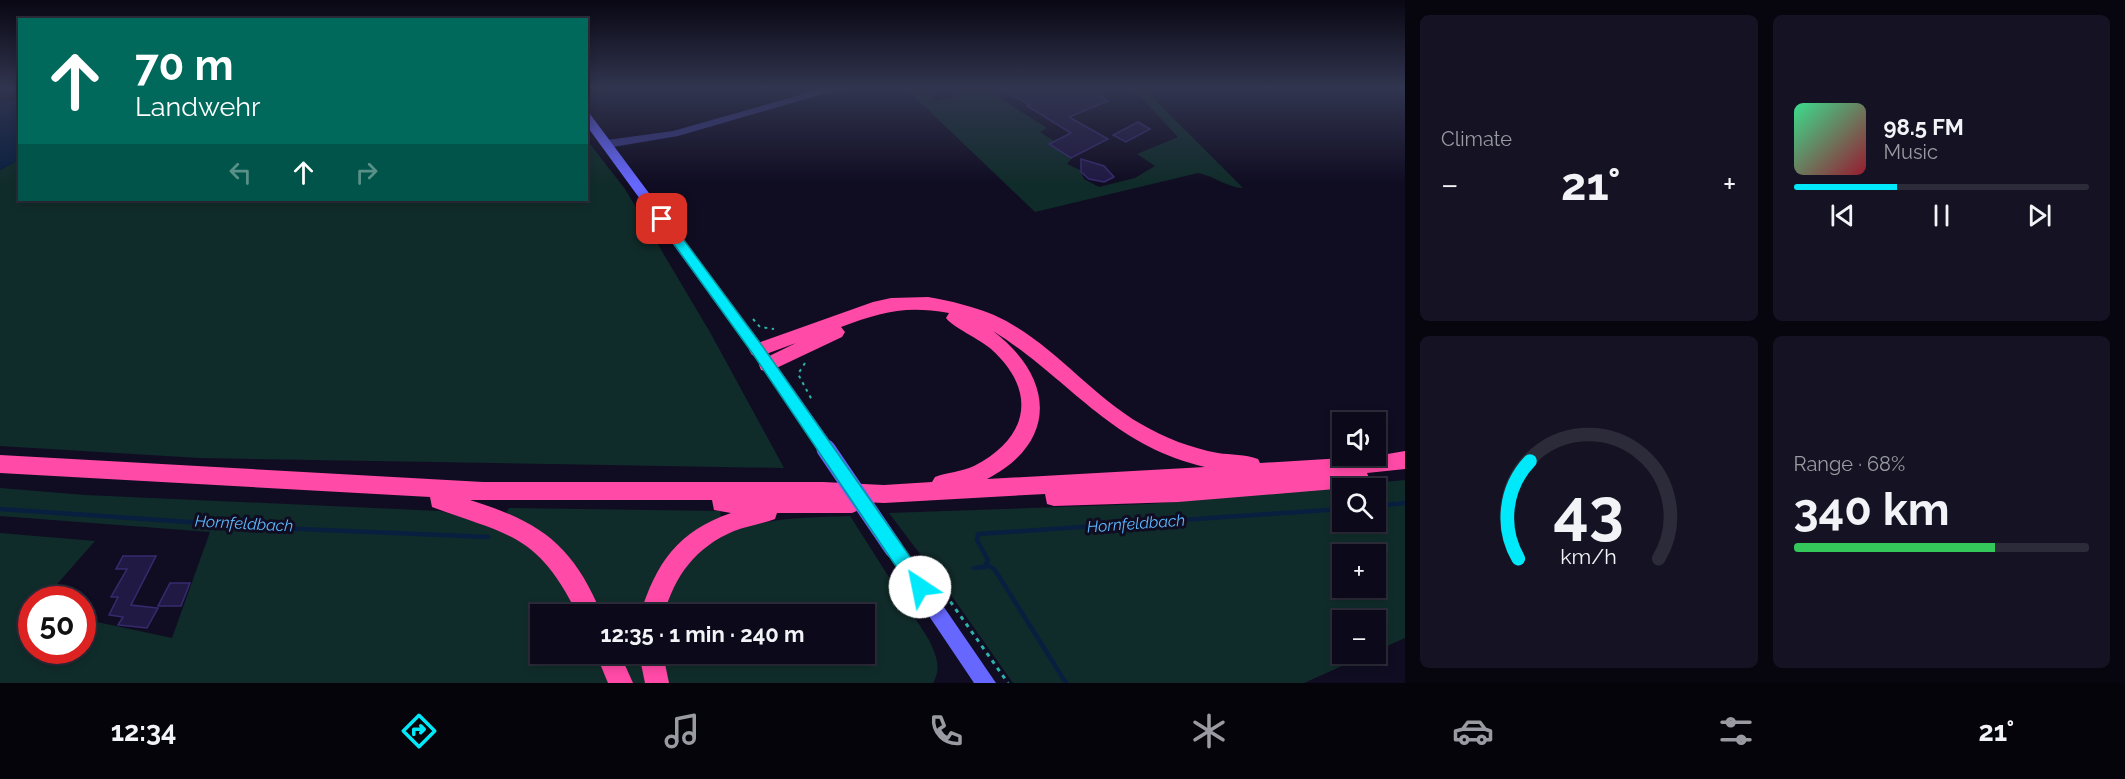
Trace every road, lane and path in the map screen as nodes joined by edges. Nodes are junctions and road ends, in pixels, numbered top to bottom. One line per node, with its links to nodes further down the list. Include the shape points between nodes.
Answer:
1 (588, 119): 3 (main road)
2 (728, 119): 3 (street, via 674,134)
3 (607, 144): 6 (main road)
4 (750, 316): 5 (path, via 760,327 780,330)
5 (792, 345): 6 (highway); 7 (path, via 806,362 798,374); 10 (highway, via 888,304 951,306 1003,327 1121,422 1159,443 1245,465); 13 (highway, via 895,310 947,316 970,324 1007,351 1022,373 1032,399 1028,432 1011,455 983,472 950,483)
6 (763, 358): 23 (main road, bridge)
7 (814, 404)
8 (1405, 460): 10 (highway)
9 (0, 464): 13 (highway, via 483,491)
10 (1343, 467): 13 (highway, via 954,491)
11 (1405, 472): 15 (highway, via 1178,493)
12 (0, 476): 14 (highway)
13 (823, 491)
14 (439, 500): 15 (highway); 17 (highway, via 510,522 528,532 564,566)
15 (805, 505): 18 (highway, via 743,517 701,536 674,562)
16 (937, 582): 24 (path)
17 (584, 604)
18 (654, 604)
19 (612, 664): 21 (highway)
20 (653, 664): 22 (highway)
21 (621, 683)
22 (657, 683)
23 (986, 683)
24 (1008, 683)

